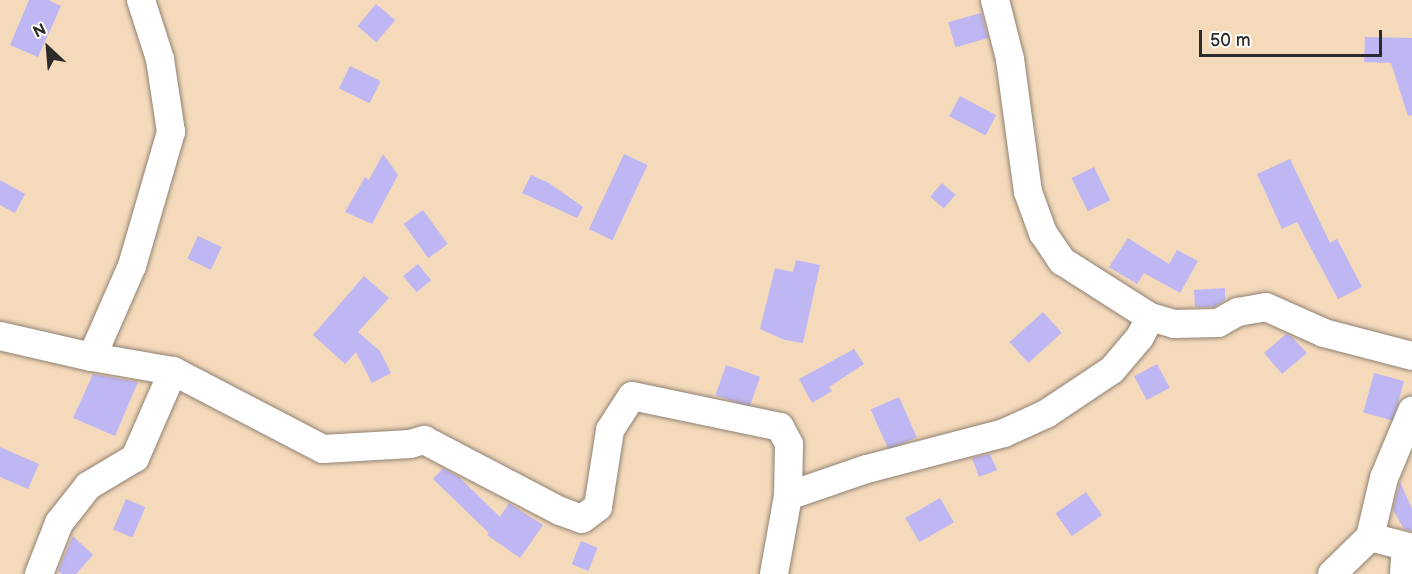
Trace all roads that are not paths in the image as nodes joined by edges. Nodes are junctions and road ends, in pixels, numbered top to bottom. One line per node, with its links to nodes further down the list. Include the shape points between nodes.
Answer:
1 (141, 0): 6 (street, via 160,59 171,132 132,266)
2 (995, 0): 3 (street, via 1010,59 1028,192 1043,233 1062,261)
3 (1150, 317): 5 (street, via 1174,324 1218,323 1238,312 1266,307 1324,333); 9 (street, via 1140,337 1112,370 1046,414 1004,433 867,469)
4 (0, 336): 6 (street)
5 (1412, 356)
6 (92, 357): 7 (street)
7 (173, 371): 9 (street, via 323,450 424,440 582,519 598,507 610,430 632,396 780,427 789,444); 12 (street, via 135,458 88,486 59,523)
8 (1412, 411): 10 (street, via 1384,478)
9 (788, 496): 13 (street)
10 (1370, 537): 11 (street); 14 (street)
11 (1407, 556)
12 (39, 574)
13 (774, 574)
14 (1332, 574)

